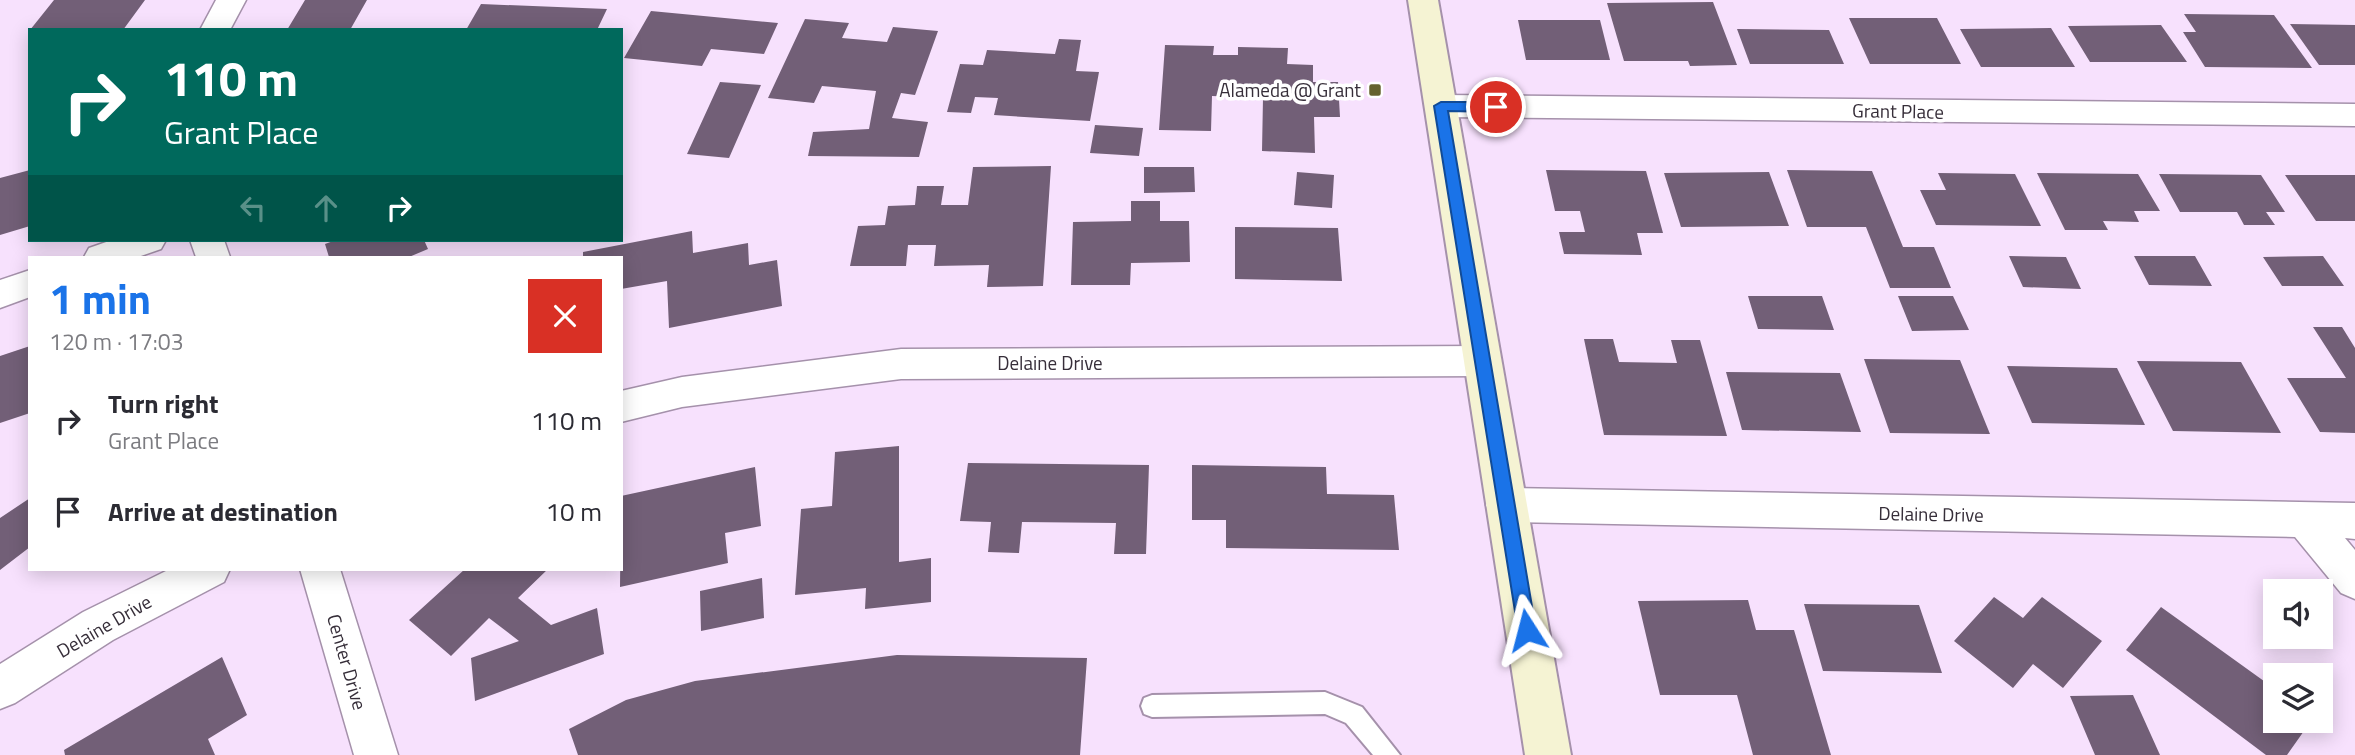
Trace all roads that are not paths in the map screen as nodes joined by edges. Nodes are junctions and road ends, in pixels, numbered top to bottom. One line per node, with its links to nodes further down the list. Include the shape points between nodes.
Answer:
1 (231, 0): 3 (street)
2 (1423, 0): 4 (main road)
3 (216, 28)
4 (1441, 106): 5 (street, Grant Place); 10 (main road)
5 (2355, 115)
6 (143, 242): 7 (street)
7 (104, 256)
8 (28, 284): 9 (street)
9 (0, 294)
10 (1483, 361): 11 (street, Delaine Drive, via 901,364 682,392); 12 (main road)
11 (623, 407)
12 (1506, 505): 13 (street, Delaine Drive); 22 (main road)
13 (2306, 521): 14 (street, Delaine Drive); 17 (street)
14 (2355, 521)
15 (206, 571): 18 (street, Delaine Drive, via 99,626)
16 (321, 571): 20 (street, Center Drive)
17 (2355, 580)
18 (0, 688)
19 (1152, 706): 21 (lane, via 1325,704 1354,715)
20 (376, 755)
21 (1388, 755)
22 (1548, 755)

